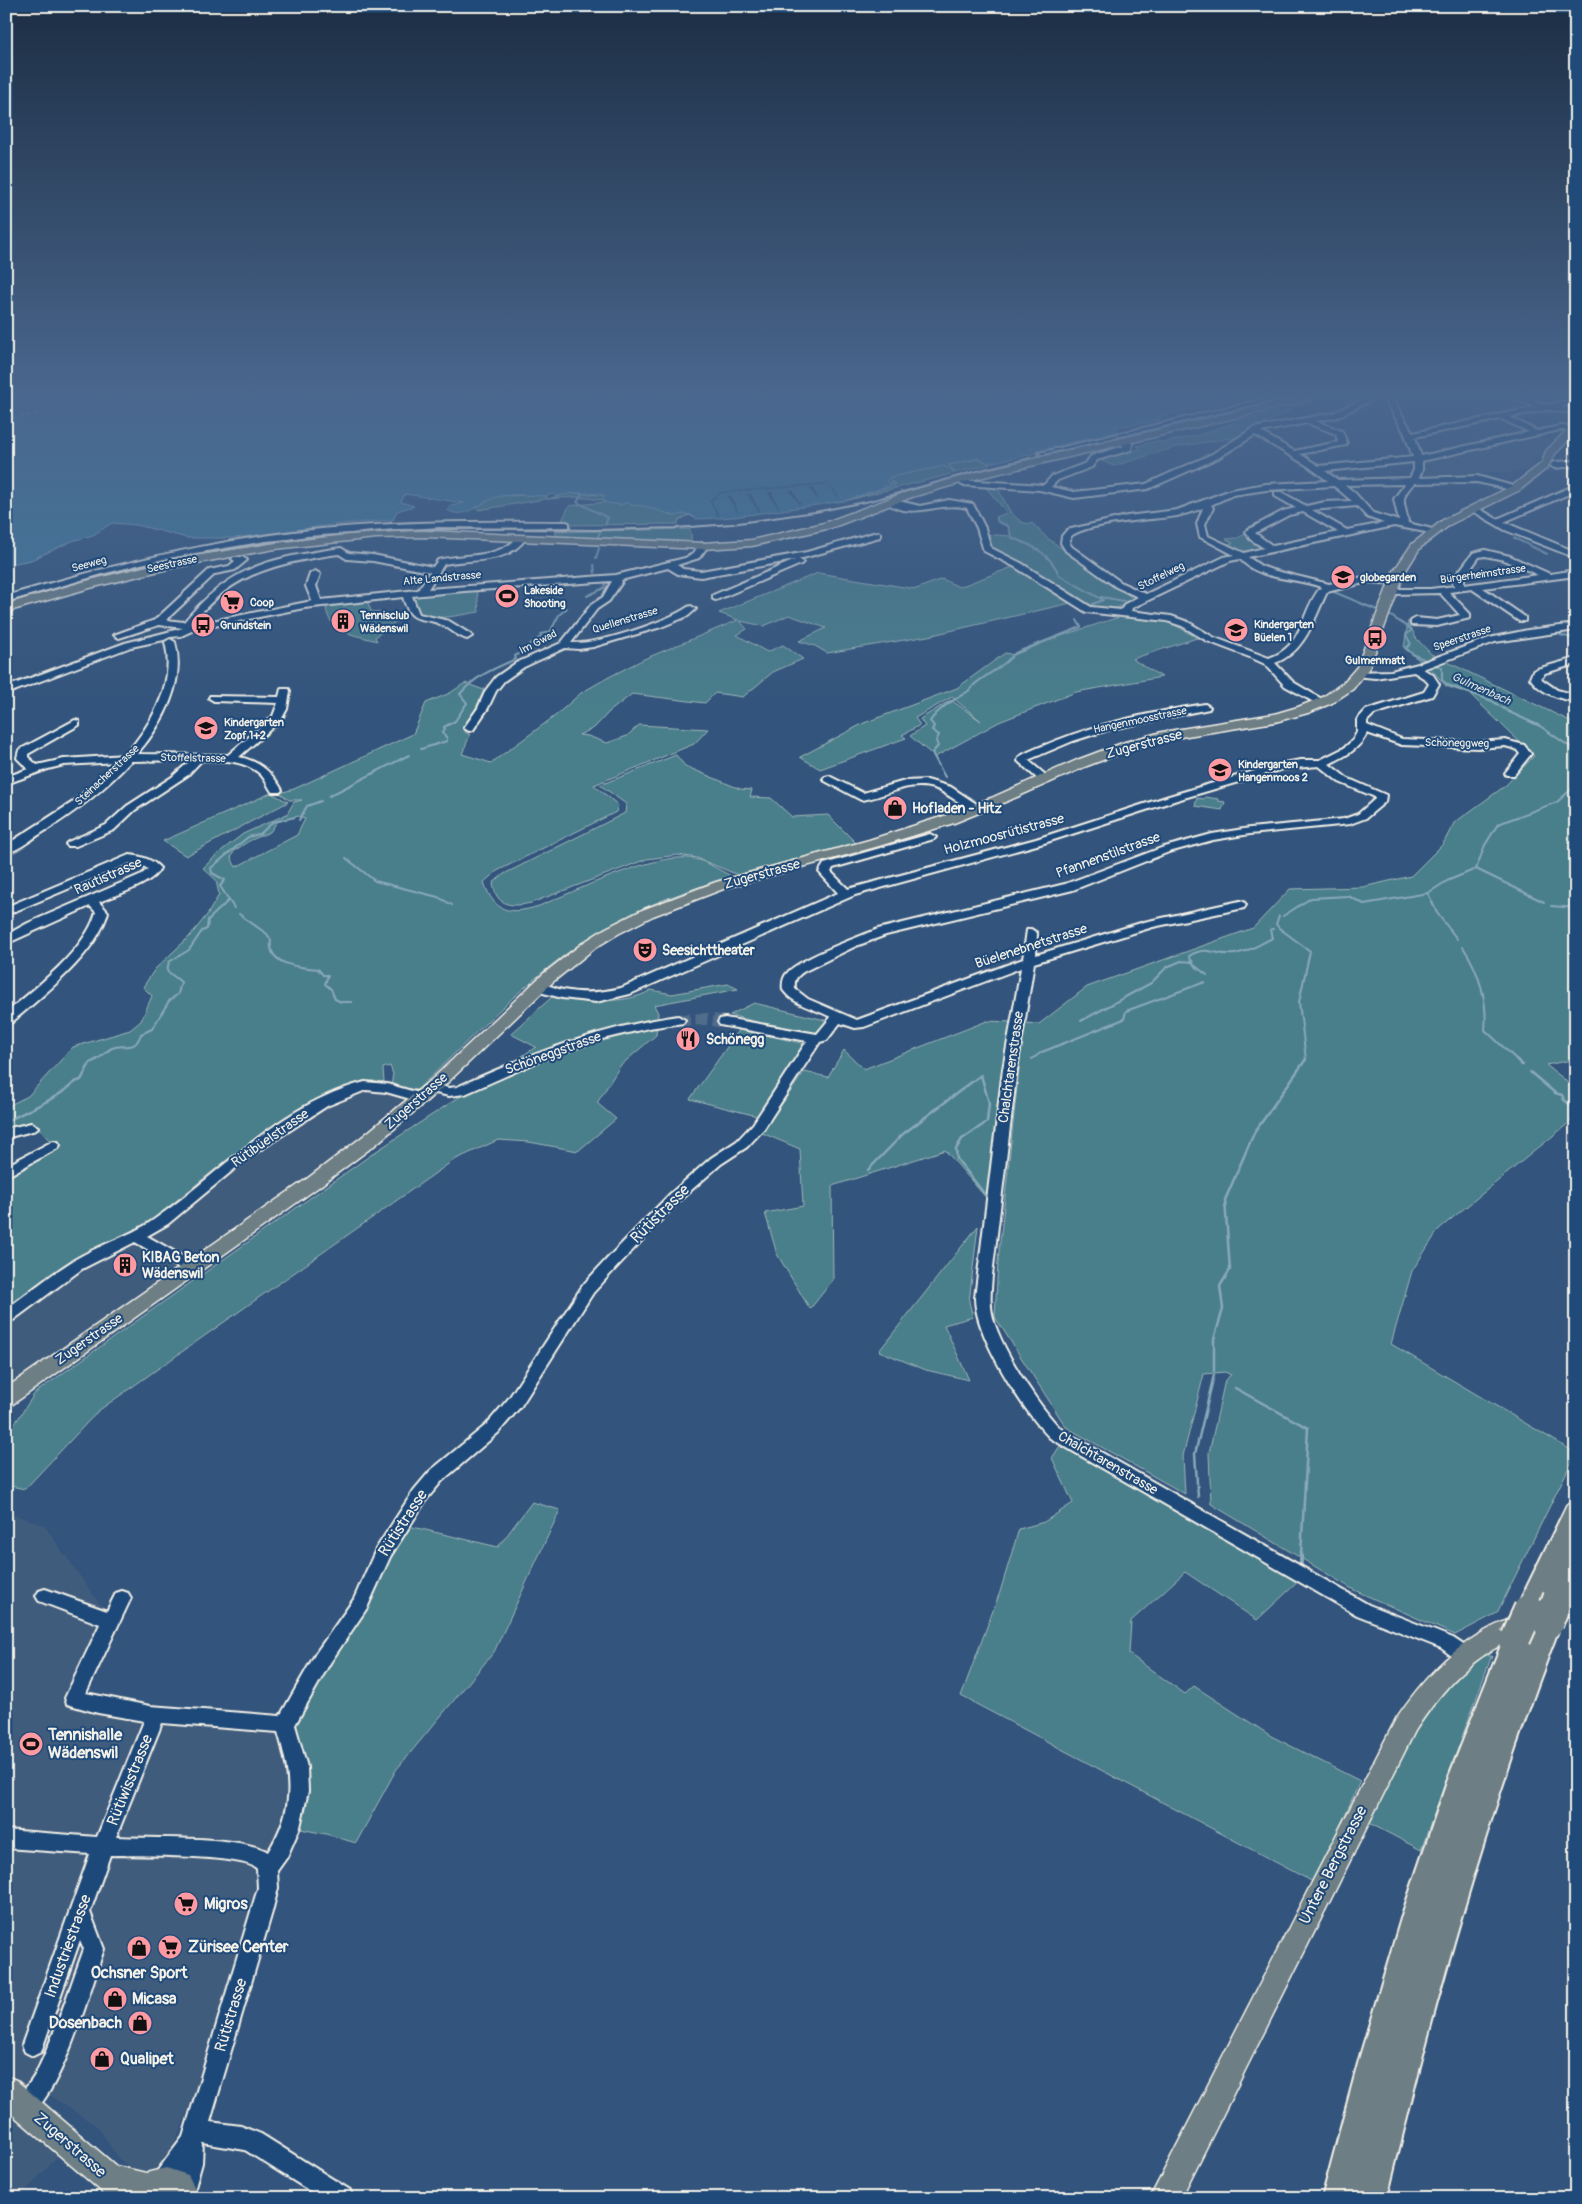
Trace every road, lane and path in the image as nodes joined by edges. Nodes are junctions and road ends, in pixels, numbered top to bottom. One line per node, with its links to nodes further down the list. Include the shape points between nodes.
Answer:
1 (897, 500): 8 (main road, Seestrasse)
2 (1216, 500): 10 (street)
3 (1288, 500): 11 (street)
4 (1356, 500): 9 (street)
5 (1399, 500): 14 (street, via 1398,506 1404,520)
6 (1492, 500): 12 (main road, Zugerstrasse)
7 (1548, 500): 13 (street)
8 (890, 502): 21 (main road, Seestrasse, via 844,520 783,537 738,545); 47 (street, via 920,509 949,503 970,506 987,549 1089,610)
9 (1358, 503): 11 (street); 14 (street, via 1372,516)
10 (1204, 505): 25 (street, via 1210,508 1201,524 1204,537); 42 (street, via 1178,513 1083,528 1072,531 1065,538 1066,546 1076,555)
11 (1304, 509): 17 (street); 22 (street, via 1286,513 1250,532)
12 (1473, 509): 13 (street); 16 (main road, Zugerstrasse)
13 (1497, 522): 23 (street)
14 (1398, 524): 16 (street); 17 (street, Stoffelweg)
15 (566, 525): 43 (street, Seeweg, via 424,525 281,536 174,554)
16 (1433, 532): 34 (main road, Zugerstrasse, via 1411,551)
17 (1345, 533): 22 (street, Stoffelweg)
18 (877, 534): 26 (street)
19 (522, 538): 21 (main road, Seestrasse); 29 (street, via 512,549 481,558 444,561); 45 (main road, Seestrasse, via 398,534 275,546 135,572)
20 (1576, 545): 23 (street)
21 (703, 546): 28 (street, Alte Landstrasse, via 692,558)
22 (1270, 549): 25 (street, Stoffelweg)
23 (1567, 550): 24 (street)
24 (1576, 555)
25 (1241, 556): 35 (street, via 1262,570); 42 (street, Stoffelweg, via 1220,562)
26 (796, 557): 28 (street, via 701,574 681,572); 41 (street, via 799,560 797,564)
27 (237, 559): 49 (street, via 242,560 236,566 210,574)
28 (670, 565): 33 (street, Alte Landstrasse)
29 (435, 570): 39 (street); 51 (street, via 347,556 343,551 264,565 218,590)
30 (1576, 573): 32 (street, Bürgerheimstrasse)
31 (315, 574): 44 (street, via 311,586)
32 (1548, 576): 36 (street, Bürgerheimstrasse); 37 (street, via 1507,558 1482,554 1476,555 1459,578)
33 (616, 578): 39 (street, Alte Landstrasse); 56 (street, Im Gwad, via 617,582 606,599 594,607)
34 (1394, 586): 35 (street, Bürgerheimstrasse, via 1368,579); 38 (street, Bürgerheimstrasse, via 1418,593); 60 (main road, Zugerstrasse)
35 (1328, 587): 58 (street, via 1323,590 1294,648 1284,657)
36 (1475, 587): 37 (street, Bürgerheimstrasse); 48 (street)
37 (1462, 589): 38 (street, Bürgerheimstrasse)
38 (1443, 591): 50 (street, via 1466,616 1437,623)
39 (421, 592): 40 (street, Alte Landstrasse)
40 (406, 593): 44 (street, Alte Landstrasse); 54 (street, via 410,612 416,617 447,623 456,632)
41 (716, 597)
42 (1145, 598): 47 (street, Stoffelweg, via 1126,608)
43 (6, 599)
44 (317, 603): 51 (street, Alte Landstrasse)
45 (6, 608)
46 (691, 609): 56 (street, Quellenstrasse, via 673,619 586,645)
47 (1125, 613): 58 (street, via 1151,615 1185,624 1210,639)
48 (1522, 619)
49 (158, 622): 51 (street); 53 (street)
50 (1414, 623)
51 (188, 626): 55 (street, Alte Landstrasse)
52 (1576, 627): 59 (street, Speerstrasse, via 1492,640)
53 (119, 634)
54 (467, 636)
55 (170, 638): 61 (street, Alte Landstrasse, via 148,639); 70 (street, Steinacherstrasse, via 173,666 166,697 146,736)
56 (564, 645): 68 (street, Im Gwad, via 520,665 500,679)
57 (1576, 661): 63 (street, via 1536,673 1535,678 1555,693)
58 (1269, 662): 64 (street, via 1289,684)
59 (1420, 667): 60 (street, Speerstrasse, via 1381,676); 67 (street, Holzmoosrütistrasse, via 1432,680 1432,690 1370,712 1362,720)
60 (1359, 674): 64 (main road, Zugerstrasse, via 1343,690)
61 (9, 688)
62 (214, 698): 71 (street, via 284,695 277,718)
63 (1576, 698)
64 (1321, 703): 76 (main road, Zugerstrasse, via 1291,713 1129,746 1090,759)
65 (1205, 707): 76 (street, Hangenmoosstrasse, via 1101,727 1023,759 1034,773)
66 (75, 723): 73 (street, via 23,752 22,758)
67 (1362, 727): 72 (street, Holzmoosrütistrasse, via 1361,736 1354,746); 74 (street, Schöneggweg, via 1402,742 1516,745 1526,754)
68 (469, 728)
69 (199, 757): 70 (street, Stoffelstrasse); 71 (street, Stoffelstrasse); 83 (street, via 178,778 117,819 111,828)
70 (128, 758): 73 (street, Stoffelstrasse, via 64,762); 84 (street, Steinacherstrasse, via 79,802)
71 (231, 758): 78 (street, Stoffelstrasse, via 262,770)
72 (1322, 763): 85 (street, Holzmoosrütistrasse, via 1282,766 1040,841); 93 (street, Pfannenstilstrasse, via 1343,780 1380,795 1381,800 1362,816 1346,822 1250,831 1187,843 1069,887 908,925 852,943 799,969 788,982 795,997)
73 (36, 770): 77 (street, Stoffelstrasse)
74 (1510, 774)
75 (829, 779): 79 (street)
76 (1045, 780): 81 (main road, Zugerstrasse)
77 (6, 782)
78 (276, 790)
79 (860, 796): 80 (street); 81 (street, via 903,784 930,782 949,788)
80 (849, 802)
81 (978, 809): 92 (main road, Zugerstrasse, via 905,834 722,885 656,909 592,944)
82 (930, 836): 85 (street, via 828,866 826,872)
83 (72, 844)
84 (6, 850)
85 (846, 894): 92 (street, Holzmoosrütistrasse, via 625,991 596,998)
86 (92, 901): 88 (street, Rautistrasse, via 146,877 154,868 141,860 129,860); 90 (street, Rautistrasse); 94 (street, via 102,914 98,925 67,964)
87 (1240, 905): 91 (street, Büelenebnetstrasse, via 1136,928)
88 (6, 911)
89 (1031, 933): 91 (street, Chalchtarenstrasse)
90 (6, 940)
91 (1029, 962): 93 (street, Büelenebnetstrasse, via 1007,967 859,1024); 114 (street, Chalchtarenstrasse, via 1010,1069 982,1307 1000,1350 1032,1403 1056,1434 1363,1610 1447,1643)
92 (537, 987): 98 (main road, Zugerstrasse)
93 (837, 1018): 97 (street, Rütistrasse, via 822,1037)
94 (6, 1020)
95 (678, 1020): 98 (street, Schöneggstrasse, via 618,1029 520,1063 460,1091)
96 (725, 1022): 97 (street)
97 (815, 1040): 116 (street, Rütistrasse, via 758,1127 742,1144 716,1161 675,1196 610,1265 588,1289 515,1402 492,1429 436,1476 420,1495 382,1554 361,1603 323,1658)
98 (419, 1093): 103 (street, Rütibüelstrasse, via 365,1086 322,1103 244,1154 163,1221); 104 (main road, Zugerstrasse, via 379,1134)
99 (31, 1127): 100 (street)
100 (6, 1134)
101 (53, 1145): 102 (street)
102 (6, 1172)
103 (136, 1236): 104 (street); 105 (street, Rütibüelstrasse, via 77,1265)
104 (191, 1268): 106 (main road, Zugerstrasse)
105 (6, 1317)
106 (6, 1399)
107 (1576, 1512): 112 (highway)
108 (1576, 1561): 111 (highway)
109 (45, 1596): 113 (street)
110 (122, 1598): 113 (street, Rütiwisstrasse)
111 (1567, 1600): 112 (highway, bridge); 114 (main road, Untere Bergstrasse, via 1498,1634)
112 (1538, 1616): 127 (highway, bridge, via 1516,1638 1468,1760 1414,1923); 128 (highway, via 1508,1723 1457,1874 1418,2008)
113 (111, 1620): 115 (street, Rütiwisstrasse, via 74,1698)
114 (1464, 1655): 126 (main road, Untere Bergstrasse, via 1444,1672 1406,1724)
115 (156, 1714): 116 (street, Rütiwisstrasse); 118 (street, Rütiwisstrasse)
116 (285, 1724): 119 (street, via 299,1779 297,1802 277,1857)
117 (6, 1839): 118 (street)
118 (103, 1846): 119 (street, via 236,1850 256,1856 264,1861); 120 (street, Industriestrasse)
119 (267, 1869): 123 (street, Rütistrasse, via 268,1888 262,1912)
120 (80, 1913): 121 (street, Industriestrasse); 122 (street, via 94,1949 43,2084)
121 (32, 2045)
122 (16, 2098): 124 (main road, Zugerstrasse)
123 (194, 2137): 124 (street, Rütistrasse, via 191,2162); 125 (street, via 241,2137)
124 (150, 2191)
125 (342, 2198)
126 (1165, 2198)
127 (1339, 2198)
128 (1370, 2198)

